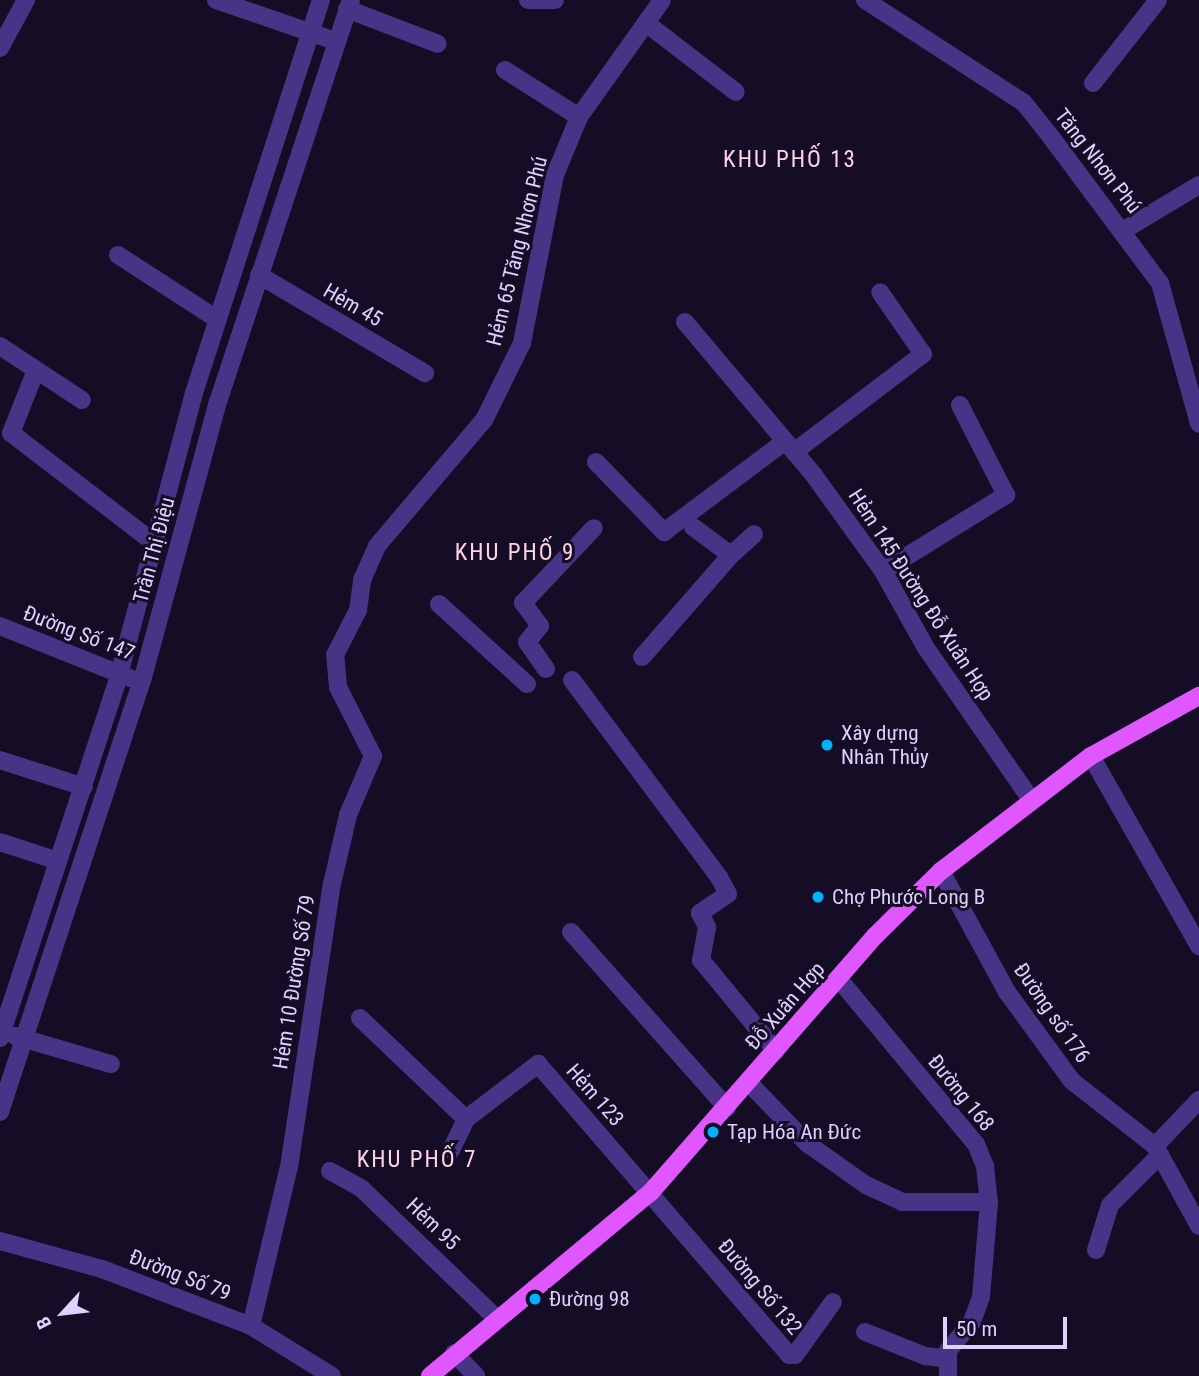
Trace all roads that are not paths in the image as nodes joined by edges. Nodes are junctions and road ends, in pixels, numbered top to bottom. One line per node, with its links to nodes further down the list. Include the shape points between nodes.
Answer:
1 (26, 0): 14 (street)
2 (216, 0): 11 (street)
3 (321, 0): 11 (street, Trần Thị Điệu)
4 (528, 0): 8 (street)
5 (662, 0): 10 (street, Hẻm 65 Tăng Nhơn Phú)
6 (865, 0): 20 (street, Tăng Nhơn Phú, via 1024,103)
7 (1158, 0): 16 (street)
8 (552, 1)
9 (349, 4): 12 (street, Trần Thị Điệu); 13 (street)
10 (646, 23): 17 (street); 18 (street, Hẻm 65 Tăng Nhơn Phú)
11 (309, 32): 12 (street); 24 (street, Trần Thị Điệu)
12 (335, 41): 22 (street, Trần Thị Điệu)
13 (438, 44)
14 (0, 48)
15 (505, 70): 18 (street)
16 (1093, 83)
17 (736, 92)
18 (579, 117): 44 (street, Hẻm 65 Tăng Nhơn Phú, via 555,175 522,343 484,420 377,546 362,580 358,610)
19 (1199, 184): 20 (street)
20 (1124, 230): 33 (street, Tăng Nhơn Phú, via 1160,283)
21 (118, 255): 24 (street)
22 (259, 275): 28 (street, Hẻm 45); 31 (street, Trần Thị Điệu)
23 (880, 292): 34 (street, via 923,354)
24 (218, 319): 29 (street, Trần Thị Điệu)
25 (685, 321): 34 (street, Hẻm 145 Đường Đỗ Xuân Hợp)
26 (0, 346): 27 (street)
27 (36, 370): 30 (street); 39 (street, via 11,433)
28 (425, 373)
29 (194, 393): 31 (street); 39 (street, Trần Thị Điệu)
30 (82, 400)
31 (218, 402): 49 (street, Trần Thị Điệu)
32 (960, 405): 41 (street, via 1006,495)
33 (1199, 424)
34 (789, 447): 35 (street, via 664,532); 41 (street, Hẻm 145 Đường Đỗ Xuân Hợp)
35 (596, 462)
36 (594, 527): 46 (street, via 523,603 539,622 527,642)
37 (693, 527): 40 (street)
38 (754, 534): 40 (street)
39 (152, 541): 47 (street, Trần Thị Điệu)
40 (731, 555): 45 (street)
41 (883, 571): 55 (street, Hẻm 145 Đường Đỗ Xuân Hợp, via 926,648)
42 (439, 604): 50 (street)
43 (0, 626): 47 (street, Đường Số 147)
44 (335, 655): 82 (street, Hẻm 10 Đường Số 79, via 338,687 373,755 348,815 332,884 289,1167)
45 (642, 657)
46 (546, 669)
47 (119, 675): 49 (street, Đường Số 147); 54 (street, Trần Thị Điệu)
48 (572, 680): 65 (street, via 719,877 728,894 700,912 707,927 701,960)
49 (142, 681): 64 (street, Trần Thị Điệu)
50 (527, 684)
51 (1199, 696): 52 (main road, Đỗ Xuân Hợp)
52 (1091, 756): 55 (main road, Đỗ Xuân Hợp); 60 (street)
53 (0, 760): 54 (street)
54 (84, 787): 57 (street, Trần Thị Điệu)
55 (1032, 801): 58 (main road, Đỗ Xuân Hợp)
56 (0, 842): 57 (street)
57 (58, 861): 63 (street, Trần Thị Điệu)
58 (942, 871): 61 (main road, Đỗ Xuân Hợp); 73 (street, Đường số 176, via 1007,992 1072,1081)
59 (571, 932): 69 (street)
60 (1199, 946)
61 (838, 978): 65 (main road, Đỗ Xuân Hợp); 76 (street, Đường 168, via 976,1144 985,1166)
62 (359, 1018): 71 (street)
63 (1, 1035): 64 (street)
64 (27, 1038): 66 (street); 70 (street, Trần Thị Điệu)
65 (776, 1051): 67 (main road, Đỗ Xuân Hợp)
66 (111, 1064)
67 (749, 1083): 69 (main road, Đỗ Xuân Hợp); 76 (street, via 808,1144 866,1185 902,1202)
68 (1199, 1100): 73 (street)
69 (727, 1108): 75 (main road, Đỗ Xuân Hợp)
70 (0, 1112)
71 (466, 1119): 72 (street, Hẻm 123); 75 (street, Hẻm 123, via 538,1064)
72 (450, 1150)
73 (1157, 1151): 77 (street, Đường số 176); 79 (street, via 1110,1205)
74 (330, 1171): 81 (street, Hẻm 95, via 362,1189)
75 (650, 1193): 80 (street, Đường Số 132, via 789,1356 795,1355); 81 (main road, Đỗ Xuân Hợp)
76 (989, 1202): 85 (street, Đường 168, via 981,1297 972,1322 948,1351)
77 (1199, 1226)
78 (0, 1241): 82 (street, Đường Số 79, via 102,1269)
79 (1096, 1251)
80 (833, 1302)
81 (497, 1320): 84 (main road, Đỗ Xuân Hợp)
82 (251, 1326): 86 (street, Đường Số 79)
83 (865, 1332): 85 (street)
84 (454, 1353): 87 (main road, Đỗ Xuân Hợp); 88 (street)
85 (948, 1367)
86 (332, 1376)
87 (430, 1376)
88 (476, 1376)

